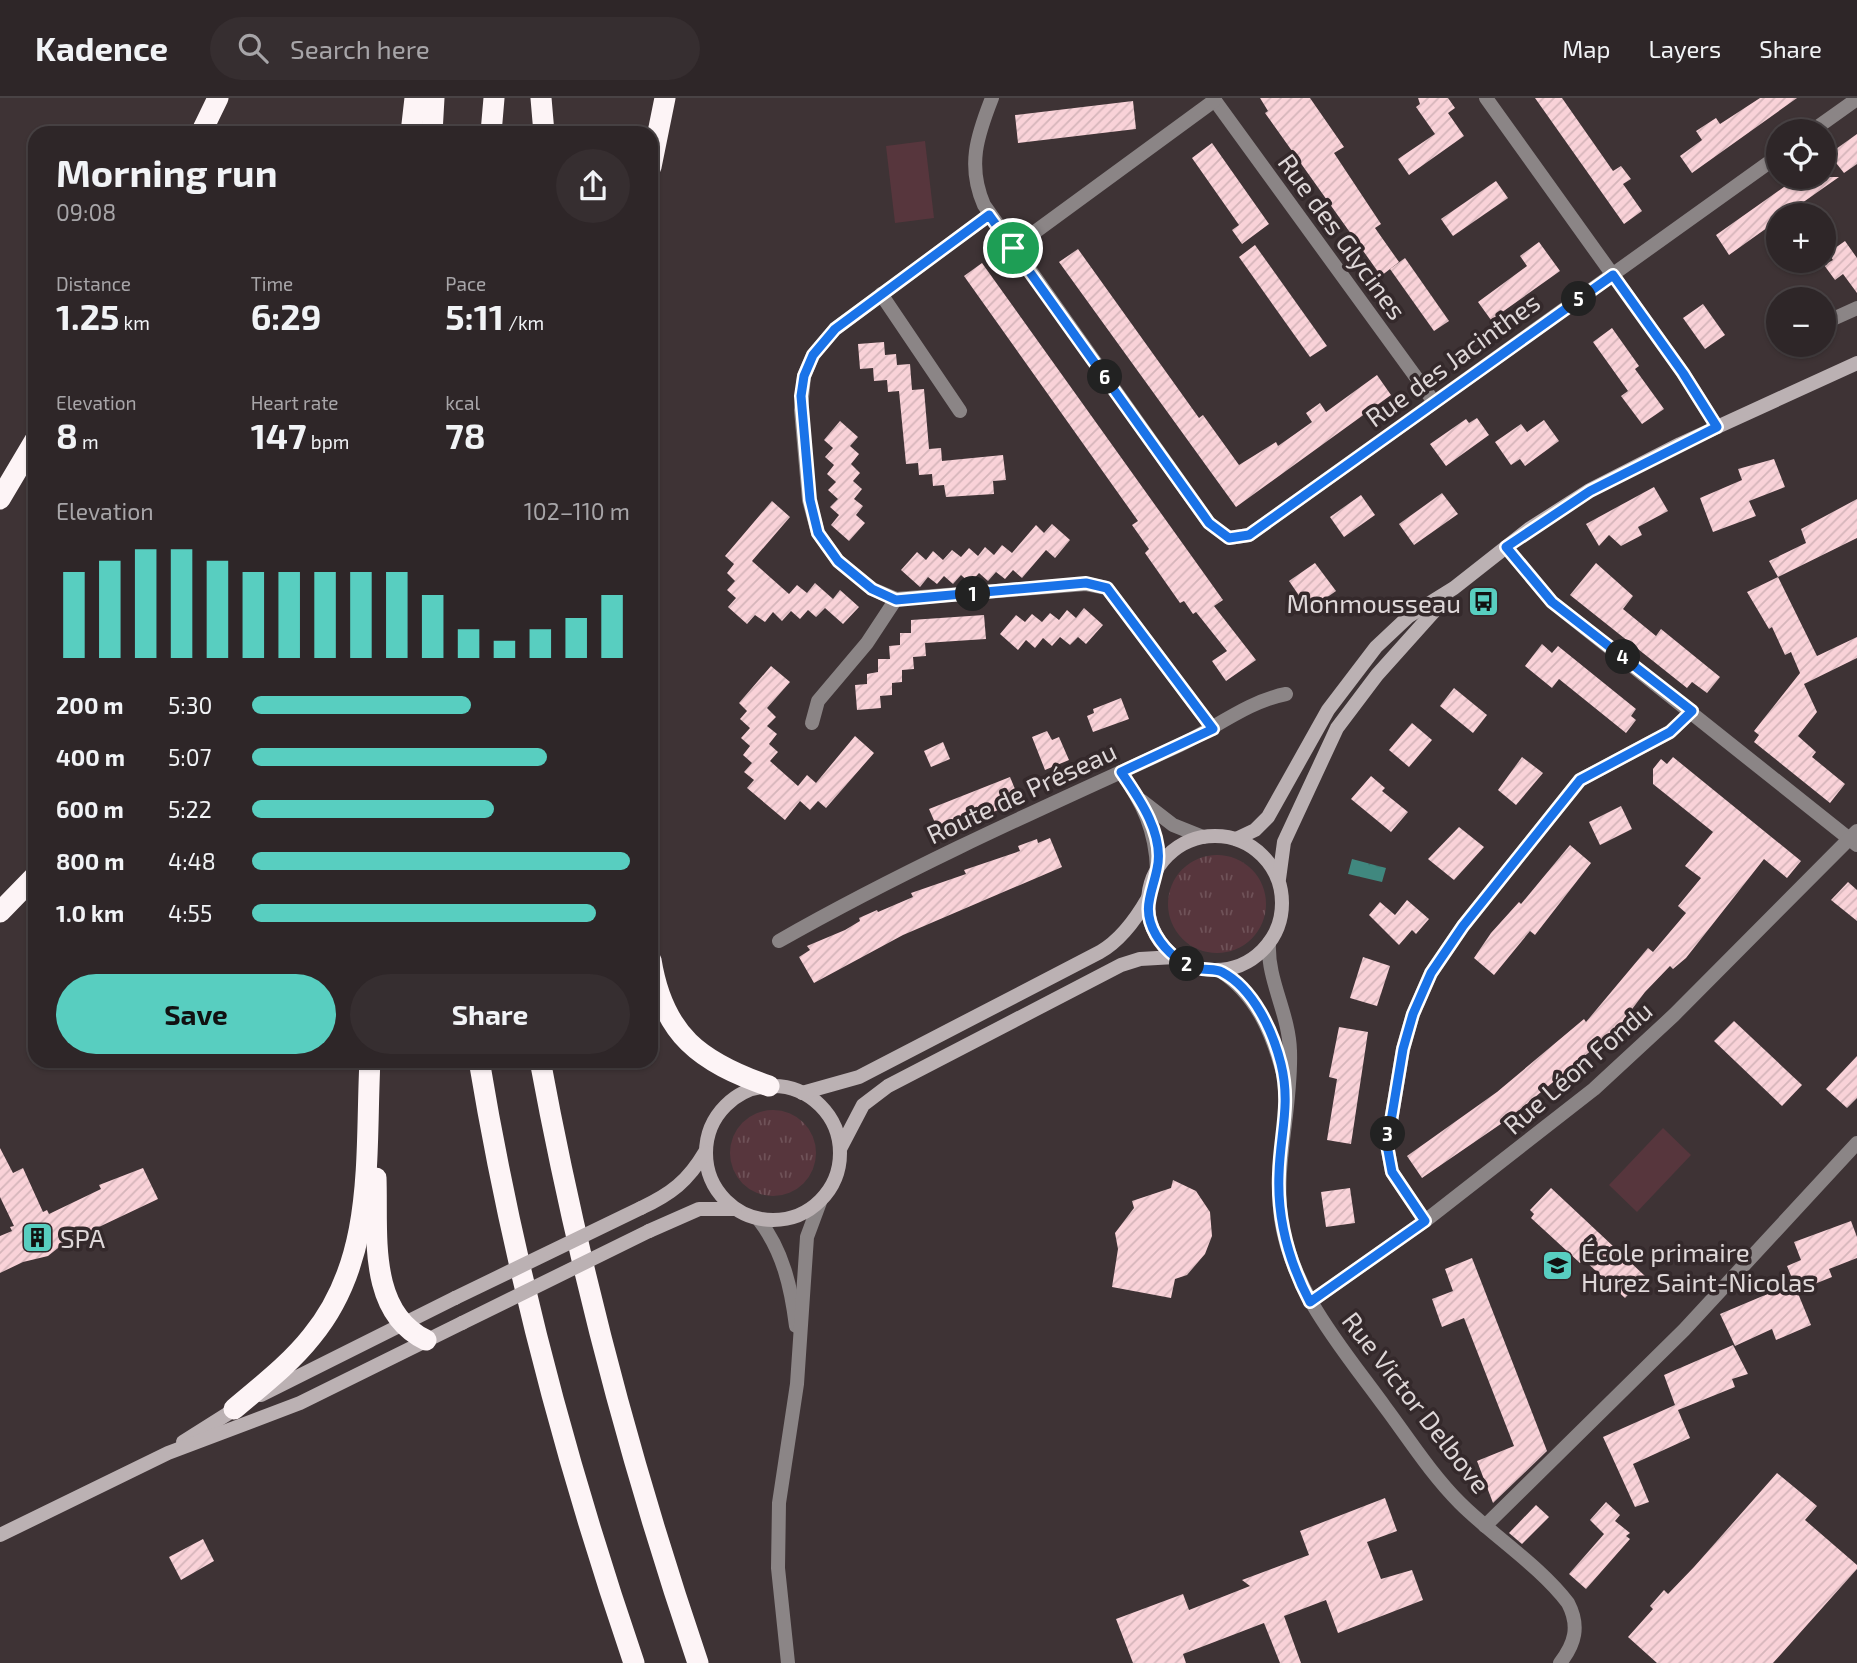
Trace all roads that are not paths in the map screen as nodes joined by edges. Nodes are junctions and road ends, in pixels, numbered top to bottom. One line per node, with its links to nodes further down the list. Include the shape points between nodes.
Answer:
1 (218, 98): 12 (highway)
2 (415, 98): 13 (highway)
3 (434, 98): 14 (highway)
4 (494, 98): 15 (highway)
5 (541, 98): 16 (highway)
6 (665, 98): 17 (highway)
7 (992, 98): 19 (street, via 973,158 976,184)
8 (1486, 98): 21 (street)
9 (1214, 99): 20 (street); 26 (street, Rue des Glycines)
10 (1857, 99): 11 (street)
11 (1829, 119)
12 (204, 126)
13 (412, 126)
14 (432, 126)
15 (492, 126)
16 (543, 126)
17 (658, 132)
18 (1766, 165): 21 (street, Rue des Jacinthes)
19 (989, 215): 20 (street); 22 (street)
20 (1013, 248): 26 (street, Rue des Jacinthes, via 1214,530 1236,539 1257,529)
21 (1613, 275): 26 (street, Rue des Jacinthes); 28 (street)
22 (881, 294): 27 (street); 33 (street, via 835,329 813,355 802,385 801,410 818,533 838,561 872,589)
23 (1857, 308): 24 (street)
24 (1836, 318)
25 (1857, 363): 28 (main road)
26 (1434, 402)
27 (960, 411)
28 (1717, 427): 31 (main road, via 1590,491)
29 (28, 451): 30 (highway)
30 (0, 499)
31 (1506, 547): 32 (main road); 35 (street, via 1552,602)
32 (1454, 589): 42 (main road, via 1409,616 1376,647 1317,727 1274,808 1255,830); 45 (main road, via 1377,675 1338,728 1284,842)
33 (896, 600): 36 (street, via 818,701); 37 (street, via 1102,585 1113,593)
34 (1286, 694): 37 (street, Route de Préseau)
35 (1692, 711): 41 (street); 66 (street, via 1670,732 1585,776 1438,961 1408,1031 1387,1155 1392,1172)
36 (812, 723)
37 (1213, 729): 38 (street, Route de Préseau)
38 (1121, 772): 39 (street); 48 (street, Route de Préseau, via 905,872)
39 (1139, 798): 40 (street, via 1173,825); 43 (street, via 1154,836)
40 (1203, 837): 42 (main road); 43 (main road, via 1179,847)
41 (1854, 838): 66 (street, Rue Léon Fondu, via 1594,1089)
42 (1236, 839): 45 (main road, via 1263,856)
43 (1157, 870): 46 (main road)
44 (28, 883): 47 (highway)
45 (1279, 883): 49 (main road, via 1281,915)
46 (1149, 897): 50 (main road, via 1155,933); 59 (main road, via 1137,917 1101,953 859,1077)
47 (0, 912)
48 (779, 941)
49 (1269, 943): 51 (main road, via 1247,962); 58 (street, Rue Victor Delbove, via 1270,969 1290,1039)
50 (1175, 957): 51 (main road, via 1196,968); 61 (main road, via 1121,965 888,1086 863,1105)
51 (1219, 970): 58 (street, Rue Victor Delbove, via 1241,986 1262,1017 1278,1052)
52 (658, 988): 57 (highway, via 662,1004 684,1039 722,1068)
53 (371, 1068): 68 (highway, via 379,1271 389,1302)
54 (371, 1068): 71 (highway, via 363,1202 351,1271 311,1338)
55 (481, 1068): 75 (highway, via 552,1394)
56 (542, 1068): 76 (highway, via 607,1362)
57 (769, 1086): 59 (main road); 62 (main road, via 747,1091 727,1103 713,1121)
58 (1287, 1092): 67 (street, Rue Victor Delbove, via 1280,1209 1289,1255)
59 (802, 1093): 61 (main road, via 829,1116)
60 (1857, 1143): 73 (street, via 1684,1330)
61 (840, 1149): 63 (main road, via 836,1178)
62 (705, 1150): 64 (main road, via 711,1180); 68 (main road, bridge, via 683,1184 667,1196)
63 (820, 1202): 65 (main road, via 788,1219); 70 (street, via 807,1237)
64 (735, 1209): 65 (main road); 69 (main road, bridge, via 699,1209)
65 (759, 1220): 70 (street, via 783,1262)
66 (1425, 1221): 67 (street, Rue Léon Fondu)
67 (1310, 1302): 73 (street, Rue Victor Delbove, via 1431,1469)
68 (403, 1323): 69 (highway); 71 (main road)
69 (426, 1340): 72 (main road, via 284,1410)
70 (799, 1348): 77 (street, via 778,1527)
71 (234, 1409): 72 (main road)
72 (168, 1453): 74 (main road)
73 (1485, 1526): 78 (street, Rue Victor Delbove, via 1568,1603 1574,1617 1574,1640)
74 (0, 1535)
75 (634, 1663)
76 (698, 1663)
77 (788, 1663)
78 (1560, 1663)

